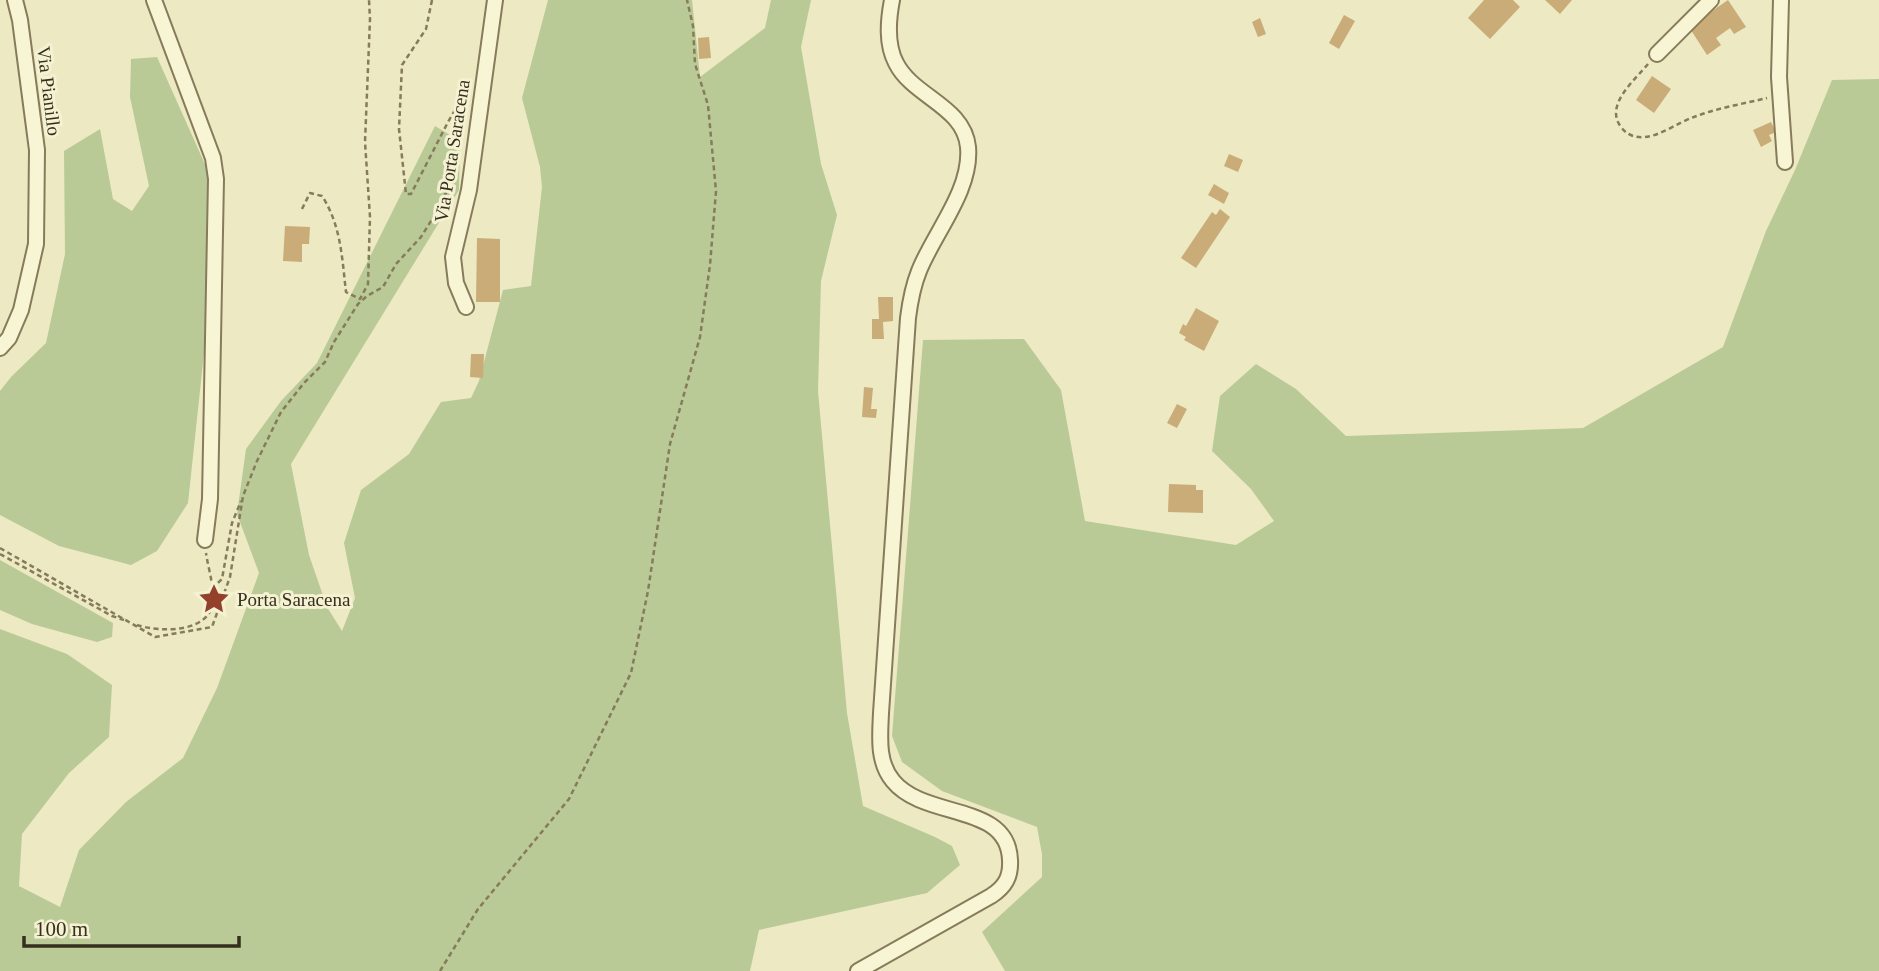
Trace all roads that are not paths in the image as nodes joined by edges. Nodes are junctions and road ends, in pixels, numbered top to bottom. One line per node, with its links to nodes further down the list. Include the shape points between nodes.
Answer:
1 (15, 0): 10 (street, Via Pianillo, via 37,150 36,244 21,310)
2 (154, 0): 11 (street, via 213,158 216,179 210,499)
3 (495, 0): 9 (street, Via Porta Saracena, via 469,190 453,257)
4 (892, 0): 12 (street, via 889,37 896,63 957,120 966,136 969,159 956,199 918,274 909,308 881,749 888,773 904,792 998,830 1009,846 1011,867 1006,883 986,900)
5 (1711, 0): 7 (street)
6 (1781, 0): 8 (street)
7 (1657, 54)
8 (1785, 162)
9 (466, 307)
10 (0, 348)
11 (205, 540)
12 (858, 971)

